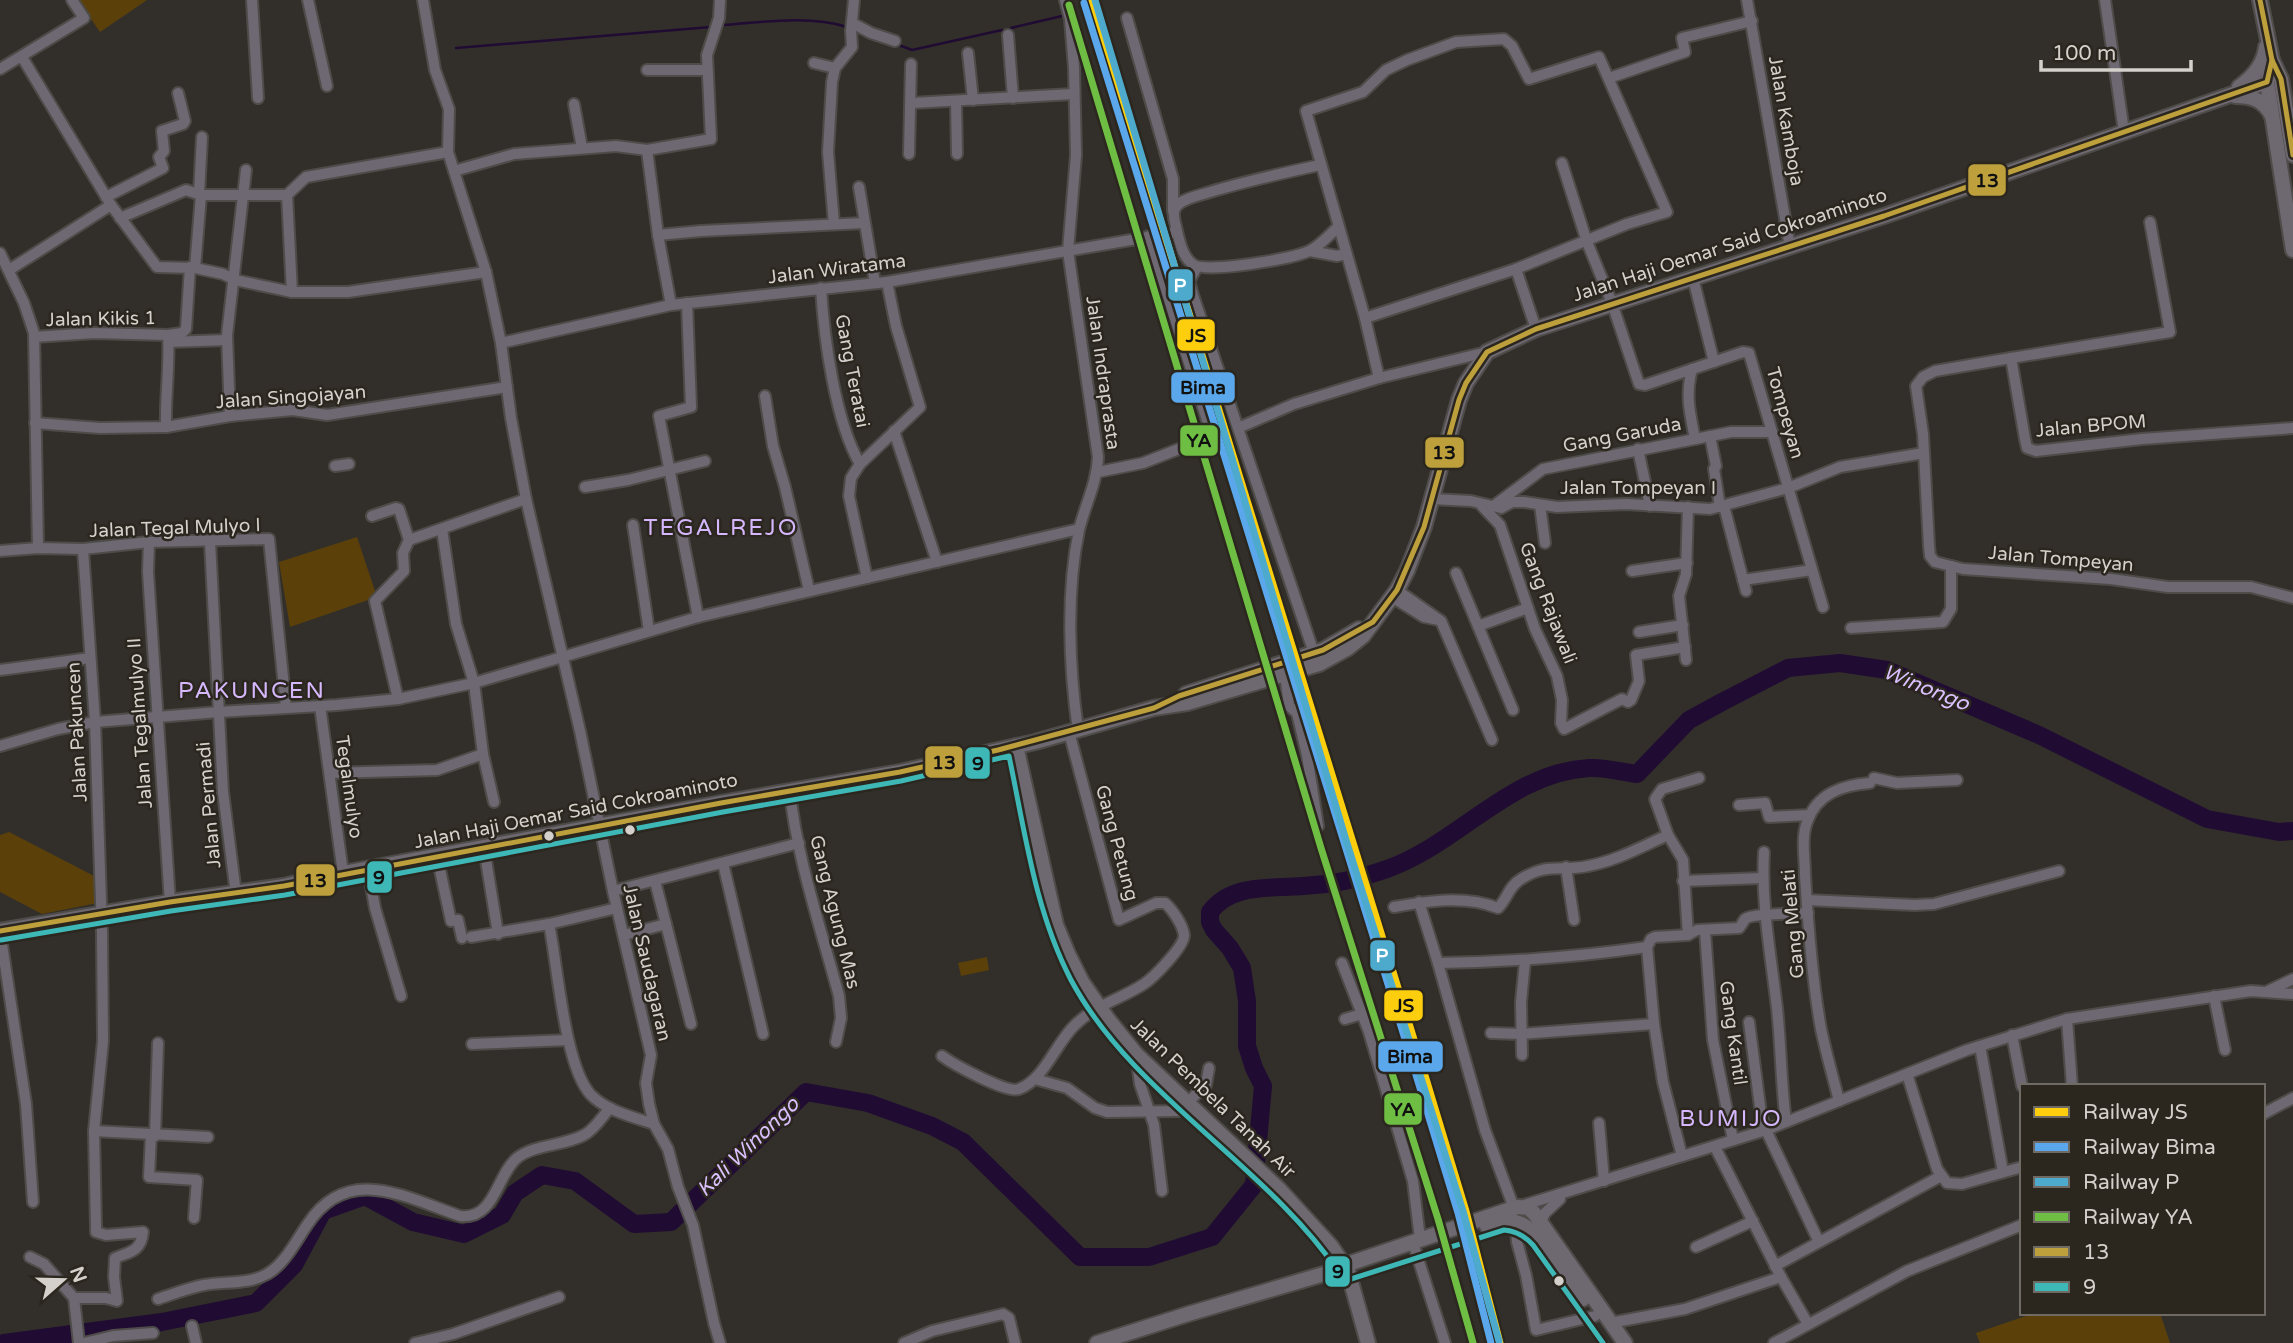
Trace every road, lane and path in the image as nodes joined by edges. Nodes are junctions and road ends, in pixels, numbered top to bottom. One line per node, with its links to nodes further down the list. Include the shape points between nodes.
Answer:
1 (72, 0): 18 (street, via 83,18)
2 (253, 0): 32 (street)
3 (308, 0): 27 (street)
4 (423, 0): 42 (street, via 435,70 449,109)
5 (720, 0): 25 (street)
6 (853, 0): 13 (street)
7 (1065, 0): 29 (street, Jalan Indraprasta)
8 (1747, 0): 12 (street, Jalan Kamboja)
9 (2105, 0): 38 (street)
10 (2260, 0): 14 (main road)
11 (1127, 18): 55 (street, via 1173,178)
12 (1752, 21): 26 (street, via 1682,38 1685,52); 66 (street, Jalan Kamboja)
13 (851, 26): 16 (street); 21 (street, via 852,47)
14 (2266, 31): 23 (main road); 30 (main road, via 2262,63)
15 (1008, 35): 31 (street)
16 (895, 41)
17 (968, 53): 33 (street)
18 (22, 57): 22 (street); 54 (street)
19 (814, 63): 21 (street)
20 (911, 64): 35 (street)
21 (835, 68): 60 (street, via 828,133)
22 (0, 69)
23 (2271, 69): 30 (main road, Jalan Haji Oemar Said Cokroaminoto, via 2247,89); 37 (main road); 45 (main road, via 2282,90)
24 (647, 70): 25 (street)
25 (707, 70): 41 (street, via 711,139)
26 (1609, 78): 47 (street, via 1599,57 1528,79 1504,39 1456,42 1397,64 1358,94 1306,111); 65 (street, via 1667,212)
27 (327, 86)
28 (178, 93): 54 (street, via 186,121 162,131 164,151 159,157 163,168)
29 (1073, 94): 31 (street); 68 (street, Jalan Indraprasta, via 1076,155)
30 (2227, 96): 37 (main road, via 2262,102); 38 (main road, Jalan Haji Oemar Said Cokroaminoto)
31 (1013, 97): 33 (street)
32 (258, 98)
33 (973, 100): 34 (street)
34 (956, 101): 35 (street); 44 (street)
35 (912, 103): 43 (street)
36 (574, 104): 40 (street)
37 (2274, 122): 57 (main road)
38 (2124, 132): 66 (main road, Jalan Haji Oemar Said Cokroaminoto)
39 (202, 137): 51 (street)
40 (582, 148): 41 (street); 49 (street, via 514,153)
41 (647, 150): 63 (street)
42 (448, 152): 49 (street); 53 (street, via 306,177)
43 (909, 154)
44 (957, 154)
45 (2293, 155)
46 (1562, 163): 65 (street)
47 (1320, 165): 55 (street, via 1186,200 1176,206); 61 (street)
48 (246, 170): 52 (street)
49 (454, 171): 76 (street)
50 (859, 187): 59 (street)
51 (200, 194): 52 (street); 56 (street, via 186,190); 72 (street)
52 (245, 194): 53 (street); 78 (street)
53 (287, 195): 82 (street)
54 (108, 201): 56 (street); 75 (street)
55 (1174, 214): 62 (street)
56 (120, 218): 72 (street, via 157,267)
57 (2291, 219): 67 (main road)
58 (2150, 222): 93 (street, via 2170,332)
59 (864, 223): 60 (street); 80 (street)
60 (834, 225): 63 (street)
61 (1338, 227): 69 (street); 71 (street)
62 (1177, 232): 64 (street, Jalan Wiratama); 73 (street, via 1186,258)
63 (658, 235): 85 (street)
64 (1149, 236): 68 (street, Jalan Wiratama); 115 (street, via 1212,434 1143,463)
65 (1587, 242): 74 (street); 84 (street)
66 (1790, 247): 77 (main road, Jalan Haji Oemar Said Cokroaminoto)
67 (2293, 250)
68 (1068, 251): 79 (street, Jalan Wiratama); 115 (street, Jalan Indraprasta)
69 (1310, 251): 71 (street); 73 (street, via 1254,264)
70 (0, 253): 75 (street)
71 (1346, 254): 86 (street)
72 (193, 267): 78 (street); 89 (street, via 186,329)
73 (1197, 267): 102 (street, via 1189,281)
74 (1516, 269): 86 (street); 87 (street)
75 (9, 270): 88 (street)
76 (486, 272): 82 (street, via 348,292); 91 (street)
77 (1693, 278): 84 (main road, Jalan Haji Oemar Said Cokroaminoto); 94 (street)
78 (235, 280): 82 (street); 90 (street)
79 (887, 282): 80 (street, Jalan Wiratama); 104 (street, via 920,407)
80 (875, 283): 81 (street, Jalan Wiratama)
81 (821, 288): 83 (street, Jalan Wiratama); 112 (street, Gang Teratai, via 839,405 850,447)
82 (292, 292)
83 (687, 303): 85 (street, Jalan Wiratama); 114 (street, via 691,407 659,416)
84 (1612, 303): 87 (main road, Jalan Haji Oemar Said Cokroaminoto); 95 (street, via 1641,385)
85 (671, 305): 91 (street, Jalan Wiratama)
86 (1365, 318): 96 (street)
87 (1536, 330): 92 (main road, Jalan Haji Oemar Said Cokroaminoto)
88 (34, 337): 89 (street, Jalan Kikis 1, via 94,333); 100 (street)
89 (168, 339): 90 (street, Jalan Kikis 1); 101 (street)
90 (227, 340): 99 (street)
91 (501, 344): 97 (street)
92 (1487, 352): 96 (street); 119 (main road, Jalan Haji Oemar Said Cokroaminoto, via 1459,400)
93 (2011, 358): 103 (street, Jalan BPOM, via 2027,448 2032,450); 109 (street, via 1935,371 1919,380)
94 (1714, 362): 95 (street); 105 (street, Tompeyan, via 1748,352)
95 (1692, 369): 107 (street, via 1687,401)
96 (1379, 378): 102 (street, via 1294,404)
97 (507, 387): 99 (street, Jalan Singojayan, via 327,415 293,410); 118 (street)
98 (765, 396): 144 (street)
99 (230, 416): 101 (street, Jalan Singojayan)
100 (35, 424): 101 (street, Jalan Singojayan); 134 (street)
101 (166, 427)
102 (1238, 428): 157 (street)
103 (2293, 428)
104 (894, 431): 112 (street); 137 (street)
105 (1772, 432): 106 (street, Gang Garuda); 117 (street, Tompeyan)
106 (1710, 436): 107 (street, Gang Garuda); 123 (street)
107 (1695, 439): 108 (street, Gang Garuda)
108 (1638, 449): 122 (street); 124 (street, Gang Garuda, via 1543,469)
109 (1924, 453): 117 (street, Jalan Tompeyan I, via 1840,467); 139 (street, via 1930,556)
110 (705, 461): 114 (street)
111 (349, 464): 113 (street)
112 (860, 464): 143 (street, via 849,488)
113 (334, 466)
114 (669, 471): 116 (street); 149 (street)
115 (1098, 472): 129 (street, Jalan Indraprasta)
116 (585, 487)
117 (1788, 488): 123 (street, Jalan Tompeyan I); 140 (street, Tompeyan)
118 (526, 499): 128 (street); 158 (street)
119 (1432, 499): 120 (street, Jalan Tompeyan I); 145 (main road, Jalan Haji Oemar Said Cokroaminoto, via 1418,547)
120 (1480, 504): 124 (street, Jalan Tompeyan I); 148 (street, Gang Rajawali, via 1500,525)
121 (1539, 505): 122 (street, Jalan Tompeyan I); 124 (street, Jalan Tompeyan I, via 1512,502); 133 (street)
122 (1650, 506): 125 (street, Jalan Tompeyan I)
123 (1722, 506): 125 (street, Jalan Tompeyan I); 140 (street, via 1744,586)
124 (1492, 507)
125 (1688, 507): 138 (street)
126 (372, 516): 130 (street, via 400,509)
127 (633, 525): 154 (street)
128 (442, 529): 130 (street); 163 (street, via 456,624)
129 (1079, 529): 137 (street); 172 (street, Jalan Indraprasta, via 1073,570)
130 (409, 540): 164 (street, via 403,553 404,571 374,601)
131 (149, 542): 132 (street, Jalan Tegal Mulyo I); 135 (street, Jalan Tegal Mulyo I); 170 (street, Jalan Tegalmulyo II)
132 (210, 542): 166 (street, Jalan Tegal Mulyo I, via 269,539); 169 (street, Jalan Permadi)
133 (1545, 543)
134 (38, 548): 135 (street, Jalan Tegal Mulyo I); 136 (street, Jalan Tegal Mulyo I)
135 (83, 549): 159 (street, Jalan Pakuncen)
136 (0, 551)
137 (937, 562): 143 (street)
138 (1687, 563): 141 (street); 151 (street, via 1679,596)
139 (1951, 566): 146 (street, Jalan Tompeyan, via 2168,587 2251,587); 153 (street, via 1951,608 1943,622)
140 (1812, 570): 147 (street, Tompeyan)
141 (1632, 571)
142 (1456, 573): 152 (street)
143 (867, 578): 144 (street)
144 (808, 590): 149 (street)
145 (1394, 594): 150 (main road, Jalan Haji Oemar Said Cokroaminoto); 173 (street, via 1424,617 1441,621)
146 (2293, 598)
147 (1823, 607)
148 (1528, 608): 152 (street); 156 (street, Gang Rajawali, via 1557,676 1564,729 1622,699 1631,700 1639,681 1636,655)
149 (698, 617): 154 (street)
150 (1373, 622): 157 (main road, Jalan Haji Oemar Said Cokroaminoto); 162 (main road, Jalan Haji Oemar Said Cokroaminoto, via 1340,653)
151 (1683, 625): 155 (street); 156 (street)
152 (1478, 626): 168 (street)
153 (1851, 628)
154 (649, 631): 158 (street)
155 (1639, 632)
156 (1685, 647): 160 (street)
157 (1314, 653): 167 (main road, Jalan Haji Oemar Said Cokroaminoto)
158 (562, 656): 163 (street); 185 (street)
159 (90, 658): 161 (street); 171 (street, Jalan Pakuncen)
160 (1686, 660)
161 (0, 670)
162 (1285, 674): 167 (main road, Jalan Haji Oemar Said Cokroaminoto); 184 (street, via 1289,706 1297,713 1307,755)
163 (474, 683): 164 (street); 176 (street)
164 (398, 698): 165 (street)
165 (320, 706): 166 (street); 177 (street, Tegalmulyo)
166 (286, 707): 169 (street)
167 (1154, 708): 172 (main road, Jalan Haji Oemar Said Cokroaminoto)
168 (1513, 710)
169 (219, 712): 170 (street); 200 (street, Jalan Permadi)
170 (158, 717): 171 (street); 202 (street, Jalan Tegalmulyo II)
171 (95, 722): 174 (street); 206 (street, Jalan Pakuncen)
172 (1074, 731): 175 (main road, Jalan Haji Oemar Said Cokroaminoto); 226 (street, Gang Petung, via 1119,920 1161,902 1171,909 1184,934 1181,945 1144,984)
173 (1492, 740)
174 (0, 746)
175 (1016, 746): 180 (main road, Jalan Haji Oemar Said Cokroaminoto); 226 (main road, Jalan Pembela Tanah Air, via 1056,925)
176 (484, 754): 177 (street, via 437,770); 181 (street)
177 (330, 773): 195 (street, Tegalmulyo)
178 (1699, 778): 186 (street, via 1667,786 1655,797)
179 (1957, 780): 183 (street, via 1872,780 1833,790)
180 (790, 791): 185 (main road, Jalan Haji Oemar Said Cokroaminoto); 187 (street, Gang Agung Mas)
181 (494, 802)
182 (1739, 805): 183 (street, via 1765,803 1769,817)
183 (1810, 815): 201 (street, Gang Melati, via 1804,833)
184 (1318, 826)
185 (599, 827): 188 (main road, Jalan Haji Oemar Said Cokroaminoto); 199 (street, Jalan Saudagaran)
186 (1668, 835): 192 (street, via 1601,863); 198 (street, via 1683,860)
187 (799, 843): 191 (street); 238 (street, Gang Agung Mas, via 839,996)
188 (484, 848): 190 (main road, Jalan Haji Oemar Said Cokroaminoto); 214 (street)
189 (1763, 852): 196 (street)
190 (437, 856): 193 (main road, Jalan Haji Oemar Said Cokroaminoto); 214 (street, via 451,921 458,920 467,938)
191 (723, 863): 197 (street); 234 (street)
192 (1566, 867): 203 (street, via 1546,867 1522,877 1498,908 1482,902); 209 (street)
193 (368, 869): 195 (main road, Jalan Haji Oemar Said Cokroaminoto); 224 (street)
194 (2059, 871): 201 (street, via 1934,904)
195 (343, 873): 200 (main road, Jalan Haji Oemar Said Cokroaminoto)
196 (1762, 878): 198 (street); 208 (street)
197 (655, 881): 199 (street); 211 (street)
198 (1683, 881): 216 (street)
199 (612, 891): 205 (street, Jalan Saudagaran)
200 (236, 894): 202 (main road, Jalan Haji Oemar Said Cokroaminoto)
201 (1807, 900): 207 (street, Gang Melati)
202 (170, 902): 206 (main road, Jalan Haji Oemar Said Cokroaminoto)
203 (1419, 902): 204 (street); 220 (street)
204 (1394, 907)
205 (617, 908): 210 (street); 215 (street, Jalan Saudagaran)
206 (102, 912): 213 (main road, Jalan Haji Oemar Said Cokroaminoto); 261 (street, Jalan Pakuncen, via 103,1041)
207 (1808, 913): 208 (street); 252 (street, Gang Melati, via 1821,1029)
208 (1765, 914): 212 (street, via 1744,920 1739,928); 257 (street)
209 (1574, 920)
210 (549, 924): 214 (street); 237 (street)
211 (666, 924): 215 (street); 231 (street)
212 (1705, 930): 216 (street); 264 (street, Gang Kantil, via 1713,1040)
213 (0, 931): 273 (street, via 26,1104)
214 (498, 934)
215 (624, 935): 259 (street, Jalan Saudagaran, via 651,1055 646,1091)
216 (1688, 935): 217 (street, via 1655,937)
217 (1647, 947): 218 (street); 232 (street)
218 (1525, 961): 220 (street); 235 (street)
219 (1342, 963): 227 (street)
220 (1438, 963): 274 (street, via 1485,1130)
221 (2293, 979): 222 (street)
222 (2266, 992): 223 (street); 225 (street)
223 (2293, 994)
224 (401, 996)
225 (2214, 996): 229 (street); 242 (street)
226 (1098, 1006): 243 (main road, Jalan Pembela Tanah Air); 248 (street, via 1074,1025)
227 (1362, 1014): 228 (street); 280 (street, via 1413,1181)
228 (1345, 1019)
229 (2067, 1019): 236 (street); 250 (street)
230 (1749, 1022): 260 (street)
231 (691, 1024)
232 (1654, 1024): 235 (street); 266 (street)
233 (1491, 1033): 235 (street)
234 (763, 1034)
235 (1521, 1034): 244 (street)
236 (2012, 1035): 241 (street); 249 (street)
237 (568, 1040): 240 (street); 254 (street, via 587,1088)
238 (836, 1042)
239 (158, 1043): 262 (street)
240 (472, 1044)
241 (1980, 1046): 247 (street); 268 (street)
242 (2225, 1050)
243 (1136, 1054): 253 (main road, Jalan Pembela Tanah Air); 255 (street)
244 (1522, 1055)
245 (942, 1056): 248 (street, via 1011,1089)
246 (1209, 1068): 253 (street, via 1206,1085)
247 (1906, 1074): 252 (street); 269 (street)
248 (1035, 1079): 255 (street, via 1067,1088 1107,1112)
249 (2022, 1084)
250 (2072, 1084)
251 (2293, 1098): 256 (street)
252 (1839, 1101): 257 (street)
253 (1193, 1107): 255 (street); 284 (main road, Jalan Pembela Tanah Air, via 1320,1233)
254 (610, 1108): 259 (street); 287 (street, via 584,1135 518,1158 478,1213 460,1216 378,1189 355,1190 321,1206 268,1273)
255 (1148, 1111): 271 (street, via 1154,1125)
256 (2265, 1113)
257 (1786, 1122): 260 (street)
258 (1599, 1123): 270 (street)
259 (654, 1124): 298 (street, Jalan Saudagaran, via 668,1149 693,1225)
260 (1766, 1130): 264 (street); 279 (street)
261 (94, 1131): 262 (street); 288 (street, Jalan Pakuncen, via 96,1232 143,1232 143,1238 131,1255 115,1258 117,1301)
262 (153, 1135): 263 (street); 275 (street, via 149,1177 197,1180)
263 (208, 1137)
264 (1734, 1140): 265 (street)
265 (1715, 1147): 266 (street); 276 (street)
266 (1682, 1156): 270 (street)
267 (2020, 1168): 268 (street)
268 (2003, 1172): 269 (street, via 1955,1185)
269 (1941, 1176): 279 (street)
270 (1604, 1181): 272 (street)
271 (1161, 1191)
272 (1572, 1192): 274 (street); 277 (street, via 1553,1203)
273 (33, 1202)
274 (1516, 1212): 277 (main road, via 1528,1208); 280 (main road, via 1503,1221); 289 (main road); 289 (street, via 1517,1242 1536,1329)
275 (194, 1218)
276 (1753, 1221): 281 (street); 283 (street)
277 (1541, 1222): 290 (main road)
278 (2020, 1226): 291 (street, via 1907,1272)
279 (1819, 1242): 283 (street)
280 (1418, 1244): 284 (main road); 303 (street)
281 (1696, 1247)
282 (30, 1257): 288 (street, via 44,1264)
283 (1775, 1266): 285 (street)
284 (1343, 1269): 301 (main road); 302 (main road)
285 (1781, 1277): 290 (street, via 1685,1309); 291 (street)
286 (559, 1297): 294 (street)
287 (158, 1299)
288 (74, 1302): 295 (street)
289 (1595, 1316): 304 (main road)
290 (1610, 1323): 305 (main road)
291 (1808, 1324): 306 (street)
292 (192, 1326): 296 (street)
293 (153, 1333): 295 (street)
294 (455, 1338): 297 (street)
295 (80, 1342)
296 (196, 1343)
297 (415, 1343)
298 (720, 1343)
299 (904, 1343): 300 (street, via 932,1331 1003,1314 1009,1318)
300 (1015, 1343)
301 (1097, 1343)
302 (1368, 1343)
303 (1445, 1343)
304 (1614, 1343)
305 (1625, 1343)
306 (1774, 1343)

